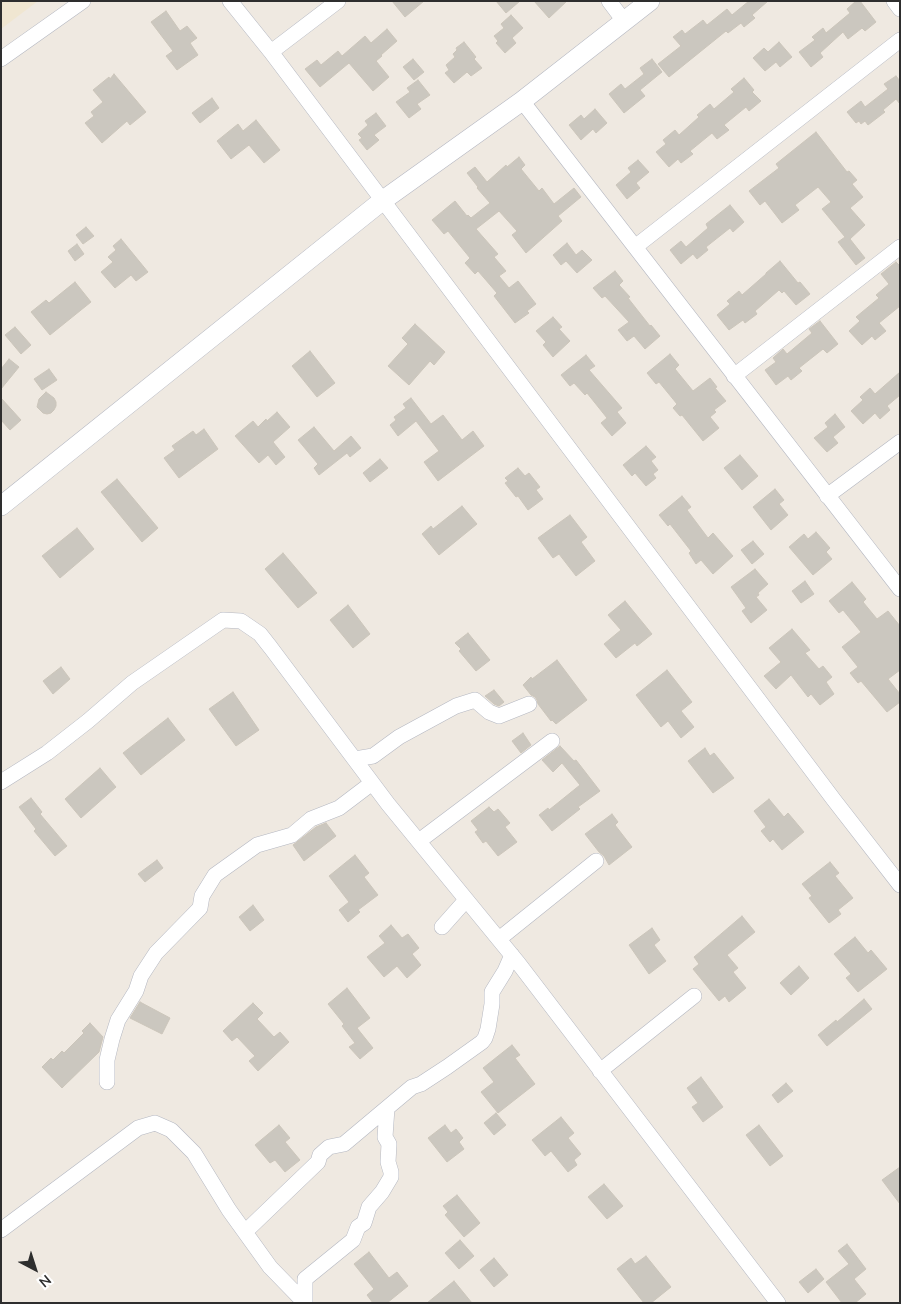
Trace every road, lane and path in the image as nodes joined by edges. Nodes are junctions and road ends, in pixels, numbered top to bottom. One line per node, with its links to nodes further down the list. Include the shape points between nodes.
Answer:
1 (83, 1): 11 (street)
2 (230, 1): 10 (street)
3 (338, 1): 10 (street)
4 (609, 1): 8 (street)
5 (650, 1): 8 (street)
6 (894, 1): 7 (street)
7 (900, 9)
8 (624, 21): 12 (street)
9 (900, 40): 14 (street)
10 (270, 52): 13 (street)
11 (1, 59)
12 (522, 101): 13 (street); 14 (street)
13 (382, 201): 19 (street); 28 (street, via 828,793)
14 (635, 247): 16 (street)
15 (900, 248): 16 (street)
16 (734, 376): 18 (street)
17 (900, 442): 18 (street)
18 (827, 496): 20 (street)
19 (1, 506)
20 (900, 589)
21 (529, 704): 23 (street, via 499,716 475,700 456,706 373,756)
22 (552, 740): 26 (street)
23 (355, 759): 24 (street, via 260,634 241,621 222,620 132,683 47,753); 25 (street)
24 (1, 782)
25 (372, 783): 26 (street); 36 (street, via 339,808 311,819 292,835 257,845 215,875 202,896 200,908 156,953 118,1020 107,1060)
26 (419, 841): 30 (street)
27 (596, 861): 32 (street)
28 (894, 866): 29 (street)
29 (900, 885)
30 (466, 900): 31 (street); 32 (street)
31 (442, 927)
32 (498, 939): 33 (street)
33 (512, 955): 35 (street); 37 (street, via 492,992 482,1042)
34 (694, 996): 35 (street)
35 (600, 1071): 41 (street)
36 (107, 1082)
37 (387, 1108): 39 (street, via 344,1144 329,1147 320,1155 318,1162); 40 (street, via 385,1137 389,1144 391,1177 352,1240 305,1278)
38 (1, 1230): 39 (street, via 138,1128 155,1122 171,1130 194,1153)
39 (245, 1232): 40 (street, via 270,1267)
40 (305, 1303)
41 (778, 1303)

